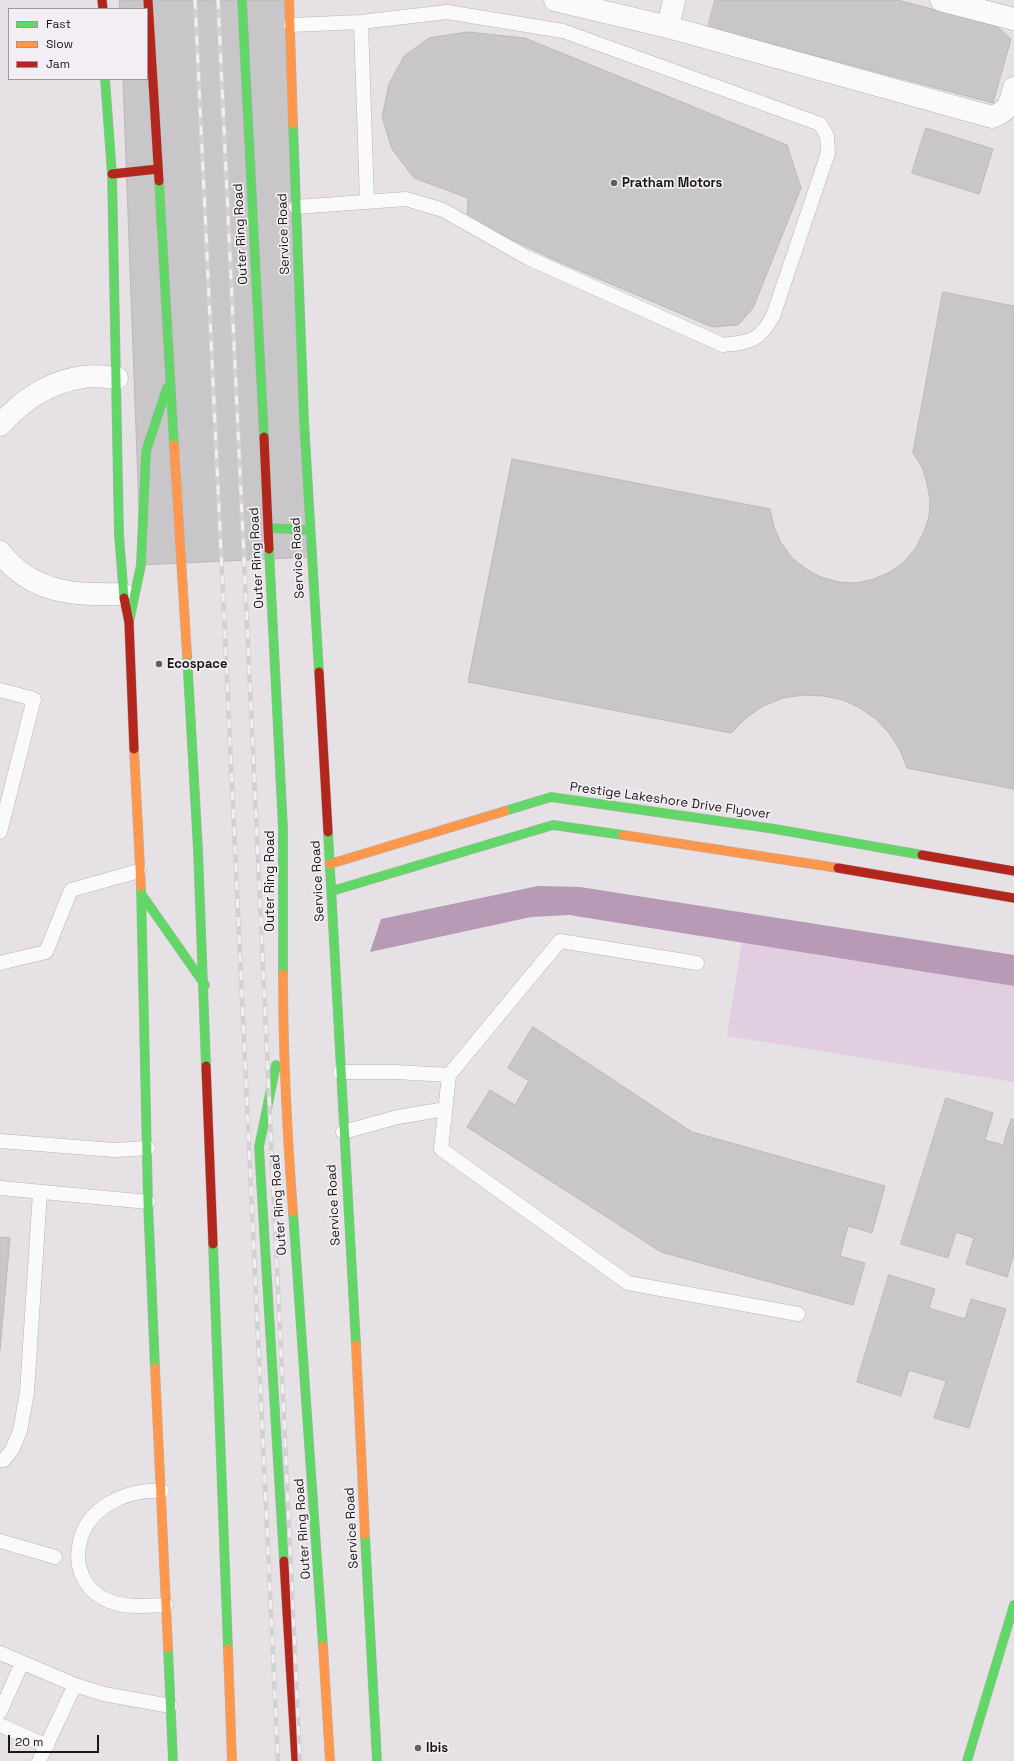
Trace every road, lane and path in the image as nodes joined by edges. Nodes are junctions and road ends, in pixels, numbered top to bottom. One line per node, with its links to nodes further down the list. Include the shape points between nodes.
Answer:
1 (148, 0): 13 (main road)
2 (242, 0): 20 (main road, Outer Ring Road)
3 (289, 0): 9 (main road, Service Road)
4 (555, 0): 10 (street)
5 (674, 0): 10 (street)
6 (941, 0): 7 (street)
7 (1014, 19)
8 (362, 22): 9 (lane); 15 (lane); 15 (lane, via 447,12 563,31 820,124 827,136 828,153 773,316 764,333 745,343 723,345 528,258 443,210 406,199)
9 (291, 25): 16 (main road, Service Road)
10 (668, 27): 12 (street, via 992,117 1003,113 1010,104)
11 (106, 80): 14 (main road)
12 (1014, 88)
13 (158, 169): 14 (main road); 17 (main road)
14 (112, 174): 18 (main road)
15 (367, 202): 16 (lane)
16 (296, 207): 21 (main road, Service Road)
17 (170, 377): 24 (main road, via 146,451 141,565); 35 (main road)
18 (117, 378): 19 (street, via 83,377 53,385 32,395 15,408); 23 (main road, via 119,535)
19 (0, 425)
20 (268, 528): 21 (main road); 36 (main road, Outer Ring Road, via 283,829)
21 (310, 530): 27 (main road, Service Road)
22 (0, 552): 23 (street, via 20,572 60,592 82,595)
23 (123, 594): 24 (main road)
24 (129, 622): 28 (main road)
25 (0, 690): 26 (lane, via 34,699)
26 (0, 832)
27 (330, 864): 29 (main road, Prestige Lakeshore Drive Flyover, via 551,797 775,830); 30 (main road, Service Road)
28 (139, 871): 31 (main road); 33 (lane, via 71,890 46,952)
29 (1014, 871)
30 (332, 891): 32 (main road, via 553,825 770,856); 37 (main road, Service Road)
31 (142, 894): 35 (main road); 42 (main road)
32 (1014, 898)
33 (0, 963)
34 (697, 963): 38 (lane, via 560,941)
35 (205, 985): 62 (main road, via 211,1215)
36 (283, 1033): 63 (main road, via 259,1147); 64 (main road, Outer Ring Road, via 287,1134 315,1513)
37 (340, 1072): 38 (lane); 40 (main road, Service Road)
38 (449, 1075): 39 (lane)
39 (445, 1110): 40 (lane, via 398,1117); 46 (lane, via 441,1149 628,1283)
40 (343, 1132): 65 (main road, Service Road)
41 (0, 1141): 42 (lane, via 114,1150)
42 (148, 1148): 45 (main road)
43 (0, 1188): 44 (lane)
44 (40, 1192): 45 (lane); 47 (lane, via 27,1392 20,1431 12,1450 4,1460)
45 (148, 1202): 48 (main road)
46 (798, 1314)
47 (0, 1460)
48 (162, 1491): 50 (lane, via 133,1493 115,1499 90,1520 80,1537); 51 (main road)
49 (0, 1541): 50 (lane, via 57,1557)
50 (77, 1556): 51 (lane, via 86,1584 98,1596 128,1606)
51 (166, 1605): 56 (main road)
52 (1014, 1605): 66 (main road)
53 (0, 1653): 54 (lane)
54 (22, 1663): 55 (lane); 57 (lane)
55 (75, 1685): 56 (lane, via 104,1694); 59 (lane)
56 (170, 1706): 61 (main road)
57 (0, 1712)
58 (0, 1725): 59 (lane)
59 (47, 1746): 60 (lane)
60 (39, 1761)
61 (173, 1761)
62 (232, 1761)
63 (296, 1761)
64 (330, 1761)
65 (377, 1761)
66 (967, 1761)

